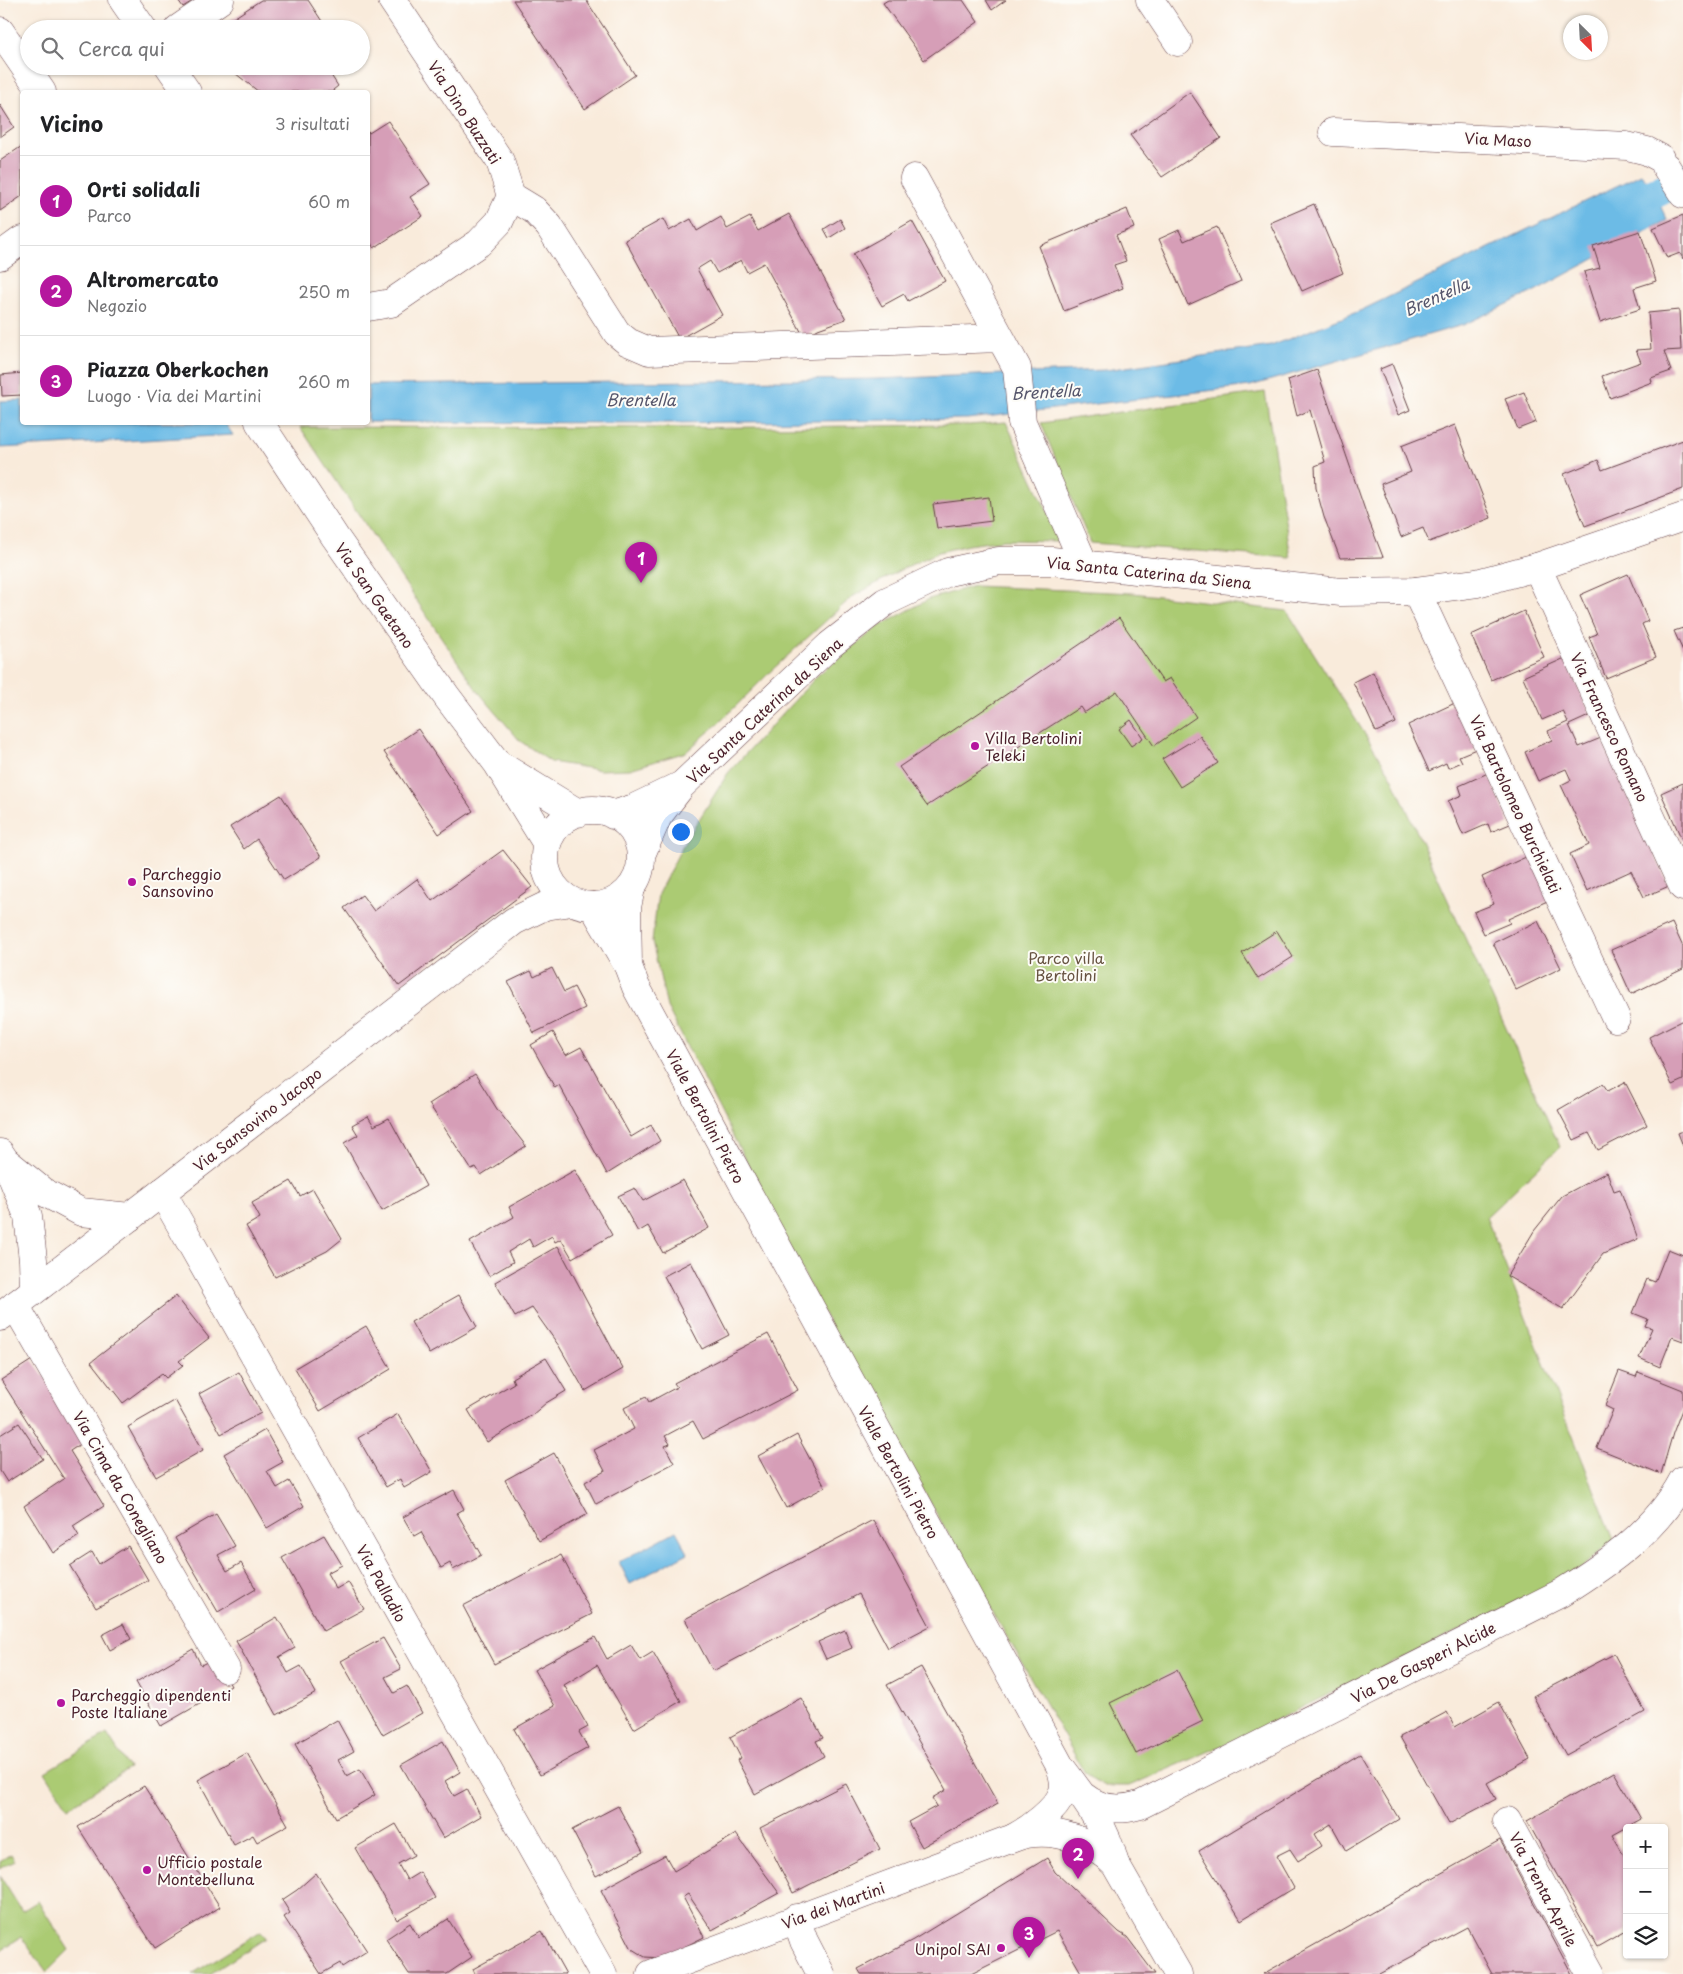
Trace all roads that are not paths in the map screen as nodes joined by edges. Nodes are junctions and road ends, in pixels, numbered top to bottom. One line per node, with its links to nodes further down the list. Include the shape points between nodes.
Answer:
1 (123, 0): 5 (street)
2 (220, 0): 6 (street)
3 (392, 0): 17 (street, Via Dino Buzzati, via 500,161)
4 (1150, 0): 8 (street)
5 (137, 20)
6 (191, 20)
7 (0, 31): 9 (street)
8 (1178, 42)
9 (20, 60)
10 (30, 75): 12 (street)
11 (175, 75): 13 (street)
12 (41, 90)
13 (186, 90)
14 (1333, 132): 16 (street, Via Maso, via 1627,146 1648,151 1663,163)
15 (914, 178): 21 (street)
16 (1683, 194)
17 (511, 196): 20 (street, via 499,222 479,243 391,302); 21 (street, via 534,210 549,226 617,333 649,351)
18 (20, 241): 19 (street)
19 (0, 256)
20 (370, 307)
21 (1000, 338): 24 (street, via 1017,371 1022,422)
22 (261, 425): 27 (street, Via San Gaetano, via 335,537)
23 (1683, 517): 25 (street, Via Santa Caterina da Siena)
24 (1084, 564): 26 (street, Via Santa Caterina da Siena, via 1341,592); 28 (street, Via Santa Caterina da Siena, via 999,561 948,572 886,602 830,645)
25 (1537, 567): 26 (street, Via Santa Caterina da Siena, via 1477,583); 35 (street, Via Francesco Romano)
26 (1416, 591): 39 (street, Via Bartolomeo Burchielati)
27 (497, 763): 29 (street, Via San Gaetano); 31 (street, Via San Gaetano)
28 (682, 785): 30 (street, Via Santa Caterina da Siena); 32 (street, Via Santa Caterina da Siena, via 658,816)
29 (578, 813): 30 (street, via 590,810); 31 (street, via 564,820)
30 (613, 815): 32 (street, via 633,831)
31 (547, 844): 33 (street, via 544,859)
32 (641, 854): 34 (street, via 637,877)
33 (547, 874): 36 (street, via 561,895); 37 (street, Via Sansovino Jacopo, via 536,895)
34 (631, 888): 36 (street, via 607,904); 38 (street, Viale Bertolini Pietro, via 627,907)
35 (1683, 888)
36 (582, 904): 37 (street, Via Sansovino Jacopo, via 545,906); 38 (street, Viale Bertolini Pietro)
37 (514, 921): 41 (street, Via Sansovino Jacopo)
38 (628, 966): 46 (street, Viale Bertolini Pietro, via 645,1004)
39 (1616, 1018)
40 (3, 1157): 42 (street, via 42,1191 81,1212); 43 (street, via 28,1216 34,1260)
41 (162, 1192): 42 (street, Via Sansovino Jacopo); 54 (street, Via Palladio)
42 (130, 1217): 43 (street, Via Sansovino Jacopo)
43 (16, 1304): 45 (street, Via Cima da Conegliano)
44 (1683, 1480): 48 (street, Via De Gasperi Alcide, via 1660,1515 1640,1536 1602,1567 1562,1593)
45 (226, 1669)
46 (1060, 1766): 47 (street, Viale Bertolini Pietro); 50 (street, Via dei Martini, via 1064,1782 1062,1794 1038,1821)
47 (1083, 1796): 48 (street, Via De Gasperi Alcide, via 1107,1808); 51 (street, Viale Bertolini Pietro, via 1107,1836)
48 (1134, 1807): 51 (street, Via De Gasperi Alcide, via 1117,1827)
49 (1507, 1821): 53 (street, Via Trenta Aprile)
50 (1016, 1837): 51 (street, Via dei Martini, via 1042,1833 1070,1837 1100,1851); 52 (street, Via dei Martini)
51 (1115, 1864): 57 (street, Viale Bertolini Pietro)
52 (796, 1918): 55 (street, Via dei Martini); 56 (street)
53 (1583, 1968)
54 (602, 1974)
55 (651, 1974)
56 (821, 1974)
57 (1178, 1974)

